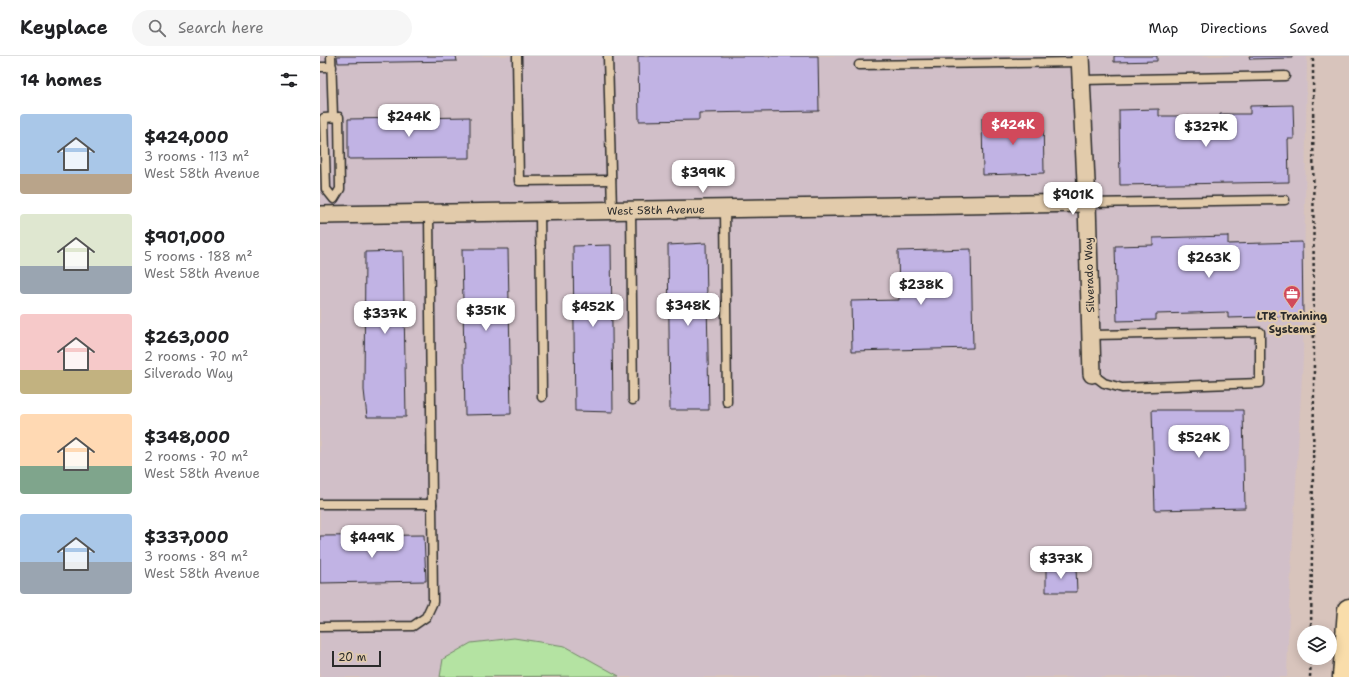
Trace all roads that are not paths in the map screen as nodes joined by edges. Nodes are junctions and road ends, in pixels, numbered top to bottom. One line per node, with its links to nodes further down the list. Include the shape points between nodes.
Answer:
1 (331, 56): 7 (lane)
2 (517, 56): 13 (lane, via 519,181)
3 (608, 56): 13 (lane)
4 (1080, 59): 5 (lane); 9 (street, Silverado Way)
5 (858, 65)
6 (320, 67): 7 (lane)
7 (332, 67): 10 (lane)
8 (1285, 76): 9 (lane)
9 (1081, 80): 15 (street, Silverado Way)
10 (336, 117): 11 (lane); 17 (lane, via 340,189)
11 (322, 118): 12 (lane)
12 (323, 150): 17 (lane)
13 (611, 180): 18 (lane)
14 (1285, 200): 15 (lane)
15 (1087, 203): 16 (street, West 58th Avenue); 22 (street, Silverado Way)
16 (726, 209): 19 (street, West 58th Avenue); 26 (lane)
17 (329, 210): 21 (street, West 58th Avenue)
18 (612, 210): 19 (street, West 58th Avenue); 20 (street, West 58th Avenue)
19 (631, 210): 25 (lane)
20 (540, 212): 21 (street, West 58th Avenue); 24 (lane)
21 (429, 213): 28 (lane)
22 (1091, 335): 23 (street, Silverado Way); 23 (lane, via 1260,332 1260,383 1122,388 1104,383)
23 (1092, 374)
24 (542, 397)
25 (633, 400)
26 (727, 402)
27 (320, 504): 28 (lane)
28 (432, 504): 30 (lane, via 433,602 426,617 413,626)
29 (1349, 610): 31 (main road)
30 (320, 627)
31 (1344, 677)

